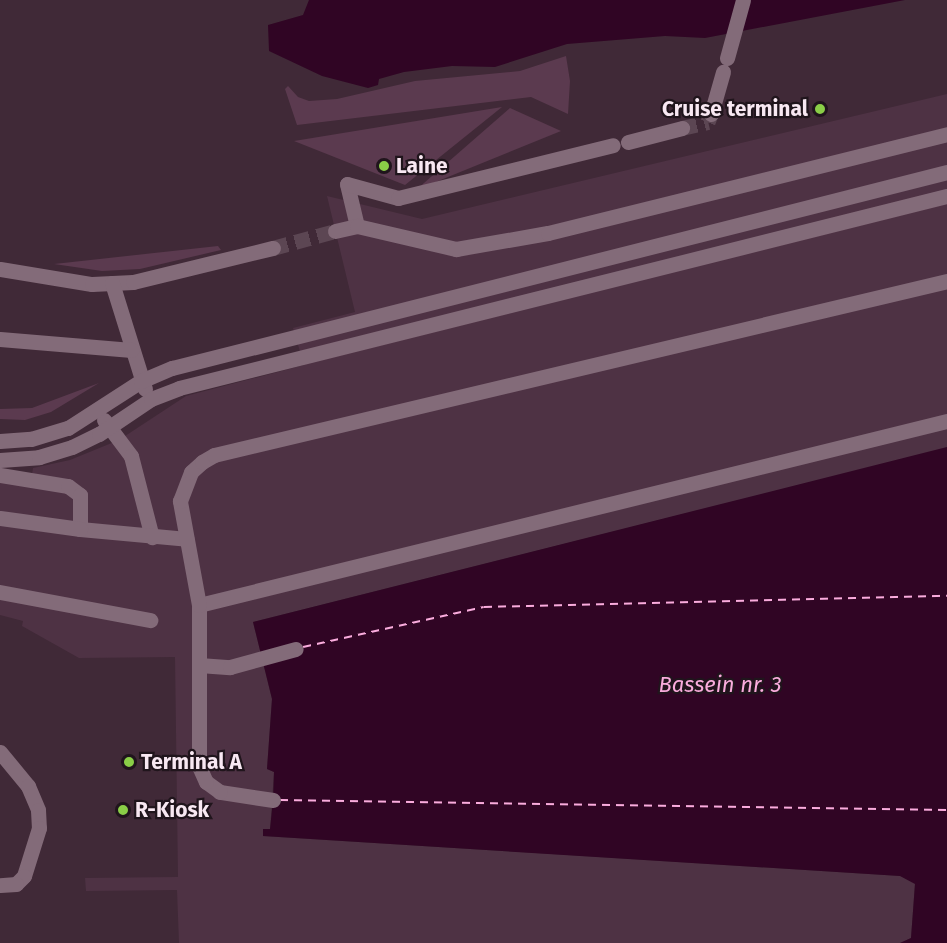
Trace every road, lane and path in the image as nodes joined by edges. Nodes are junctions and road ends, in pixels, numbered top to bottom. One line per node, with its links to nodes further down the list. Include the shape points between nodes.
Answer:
1 (743, 0): 2 (lane)
2 (711, 114)
3 (682, 128): 7 (lane, via 398,198 347,184)
4 (947, 134): 7 (lane, via 548,233 456,249)
5 (947, 172): 15 (lane, via 171,368)
6 (947, 196): 16 (lane, via 179,388)
7 (357, 226): 8 (lane)
8 (335, 231)
9 (273, 248): 12 (lane, via 133,282)
10 (0, 269): 12 (lane, via 92,284)
11 (947, 281): 26 (lane, via 214,455 191,472 184,485 180,501)
12 (112, 283): 14 (lane)
13 (0, 339): 14 (lane)
14 (132, 350): 15 (lane)
15 (141, 381): 16 (lane); 17 (lane)
16 (151, 399): 19 (lane)
17 (96, 411): 19 (lane); 20 (lane, via 51,434)
18 (947, 421): 28 (lane)
19 (110, 427): 21 (lane, via 72,447 39,457); 25 (lane, via 131,456)
20 (0, 441)
21 (0, 460)
22 (0, 475): 24 (lane, via 68,486 80,495)
23 (0, 518): 24 (lane)
24 (80, 529): 25 (lane)
25 (152, 537): 26 (lane)
26 (187, 539): 28 (lane)
27 (0, 592): 29 (lane)
28 (199, 604): 31 (lane)
29 (150, 620)
30 (296, 649): 31 (lane, via 230,667)
31 (199, 665): 33 (lane, via 199,766 206,782 238,798)
32 (0, 752): 34 (lane, via 28,786 39,810 39,828 24,876 16,884)
33 (273, 800)
34 (0, 885)

